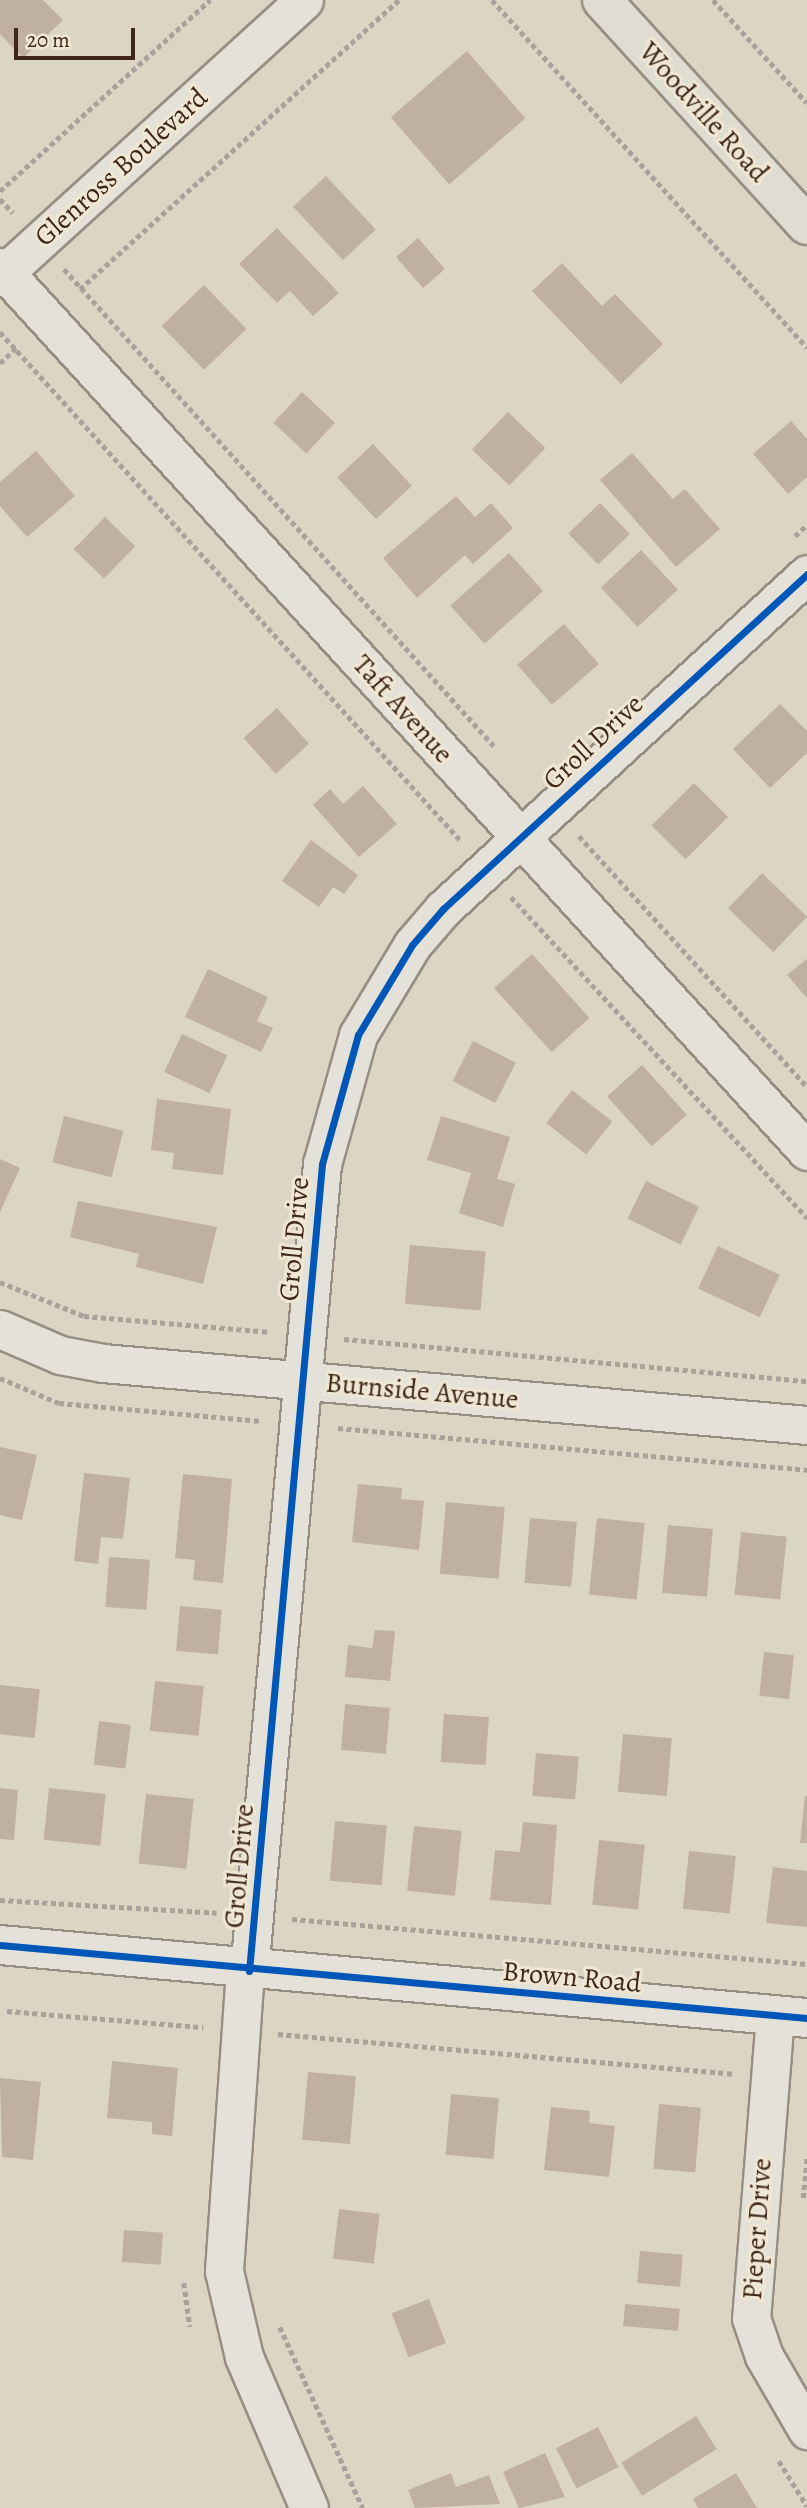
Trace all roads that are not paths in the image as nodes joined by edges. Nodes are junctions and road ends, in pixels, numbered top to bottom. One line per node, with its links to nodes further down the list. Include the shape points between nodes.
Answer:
1 (304, 0): 4 (street, Glenross Boulevard)
2 (602, 0): 3 (main road, Woodville Road)
3 (807, 225)
4 (2, 272): 6 (street, Taft Avenue)
5 (807, 574): 6 (street, Groll Drive)
6 (520, 838): 7 (street, Taft Avenue); 9 (street, Groll Drive, via 493,883 412,945 358,1035 322,1164 324,1337)
7 (807, 1151)
8 (0, 1329): 9 (street, Burnside Avenue, via 84,1361)
9 (284, 1378): 10 (street, Burnside Avenue); 12 (street, Groll Drive, via 256,1916)
10 (807, 1425)
11 (0, 1945): 12 (street, Brown Road)
12 (247, 1971): 13 (street, Brown Road); 15 (street, Groll Drive, via 225,2271 244,2357)
13 (791, 2017): 14 (street, Pieper Drive, via 770,2077 751,2318 764,2356)
14 (807, 2430)
15 (309, 2508)

